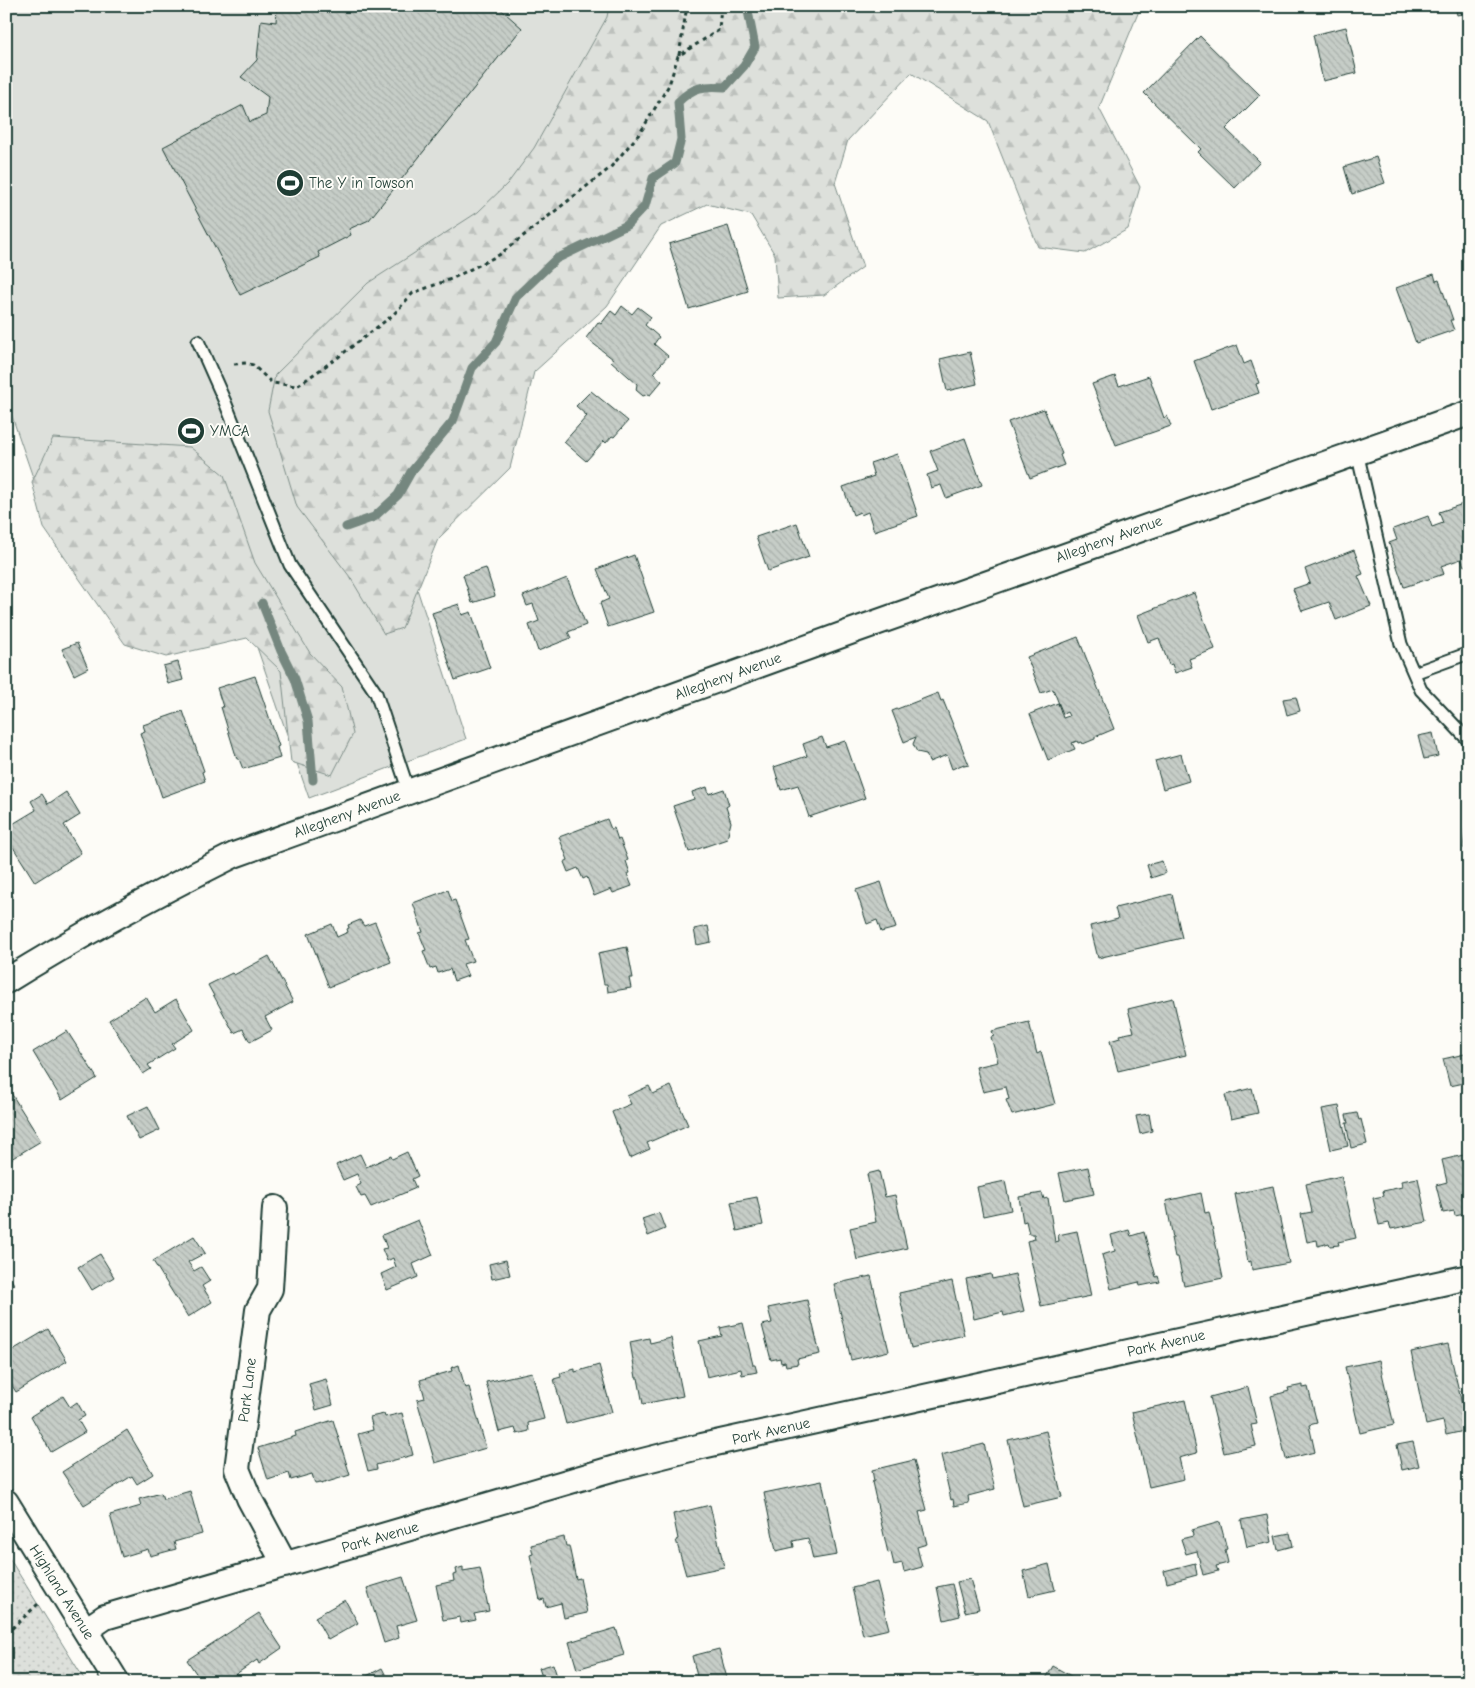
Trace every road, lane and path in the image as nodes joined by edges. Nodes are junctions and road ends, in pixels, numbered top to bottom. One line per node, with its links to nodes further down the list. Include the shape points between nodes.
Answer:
1 (687, 6): 3 (path)
2 (721, 6): 3 (path, via 719,30)
3 (678, 56): 5 (path, via 669,85 640,133 610,168 499,255 451,279 413,293 392,315 296,386 272,383 252,365)
4 (198, 341): 11 (lane, via 290,565 376,693)
5 (234, 364)
6 (1469, 413): 7 (street, Allegheny Avenue)
7 (1356, 452): 9 (lane, via 1401,644); 11 (street, Allegheny Avenue)
8 (1469, 654): 9 (lane)
9 (1414, 673): 10 (lane, via 1421,690)
10 (1469, 741)
11 (409, 792): 12 (street, Allegheny Avenue, via 234,854 83,934)
12 (6, 981)
13 (275, 1208): 16 (street, Park Lane, via 270,1289 258,1310 238,1469 249,1498)
14 (1469, 1277): 16 (street, Park Avenue, via 702,1446 615,1468)
15 (6, 1502): 18 (street, Highland Avenue)
16 (285, 1565): 18 (street, Park Avenue, via 105,1617)
17 (42, 1600): 19 (path)
18 (86, 1630): 20 (street, Highland Avenue)
19 (6, 1634)
20 (118, 1682)

